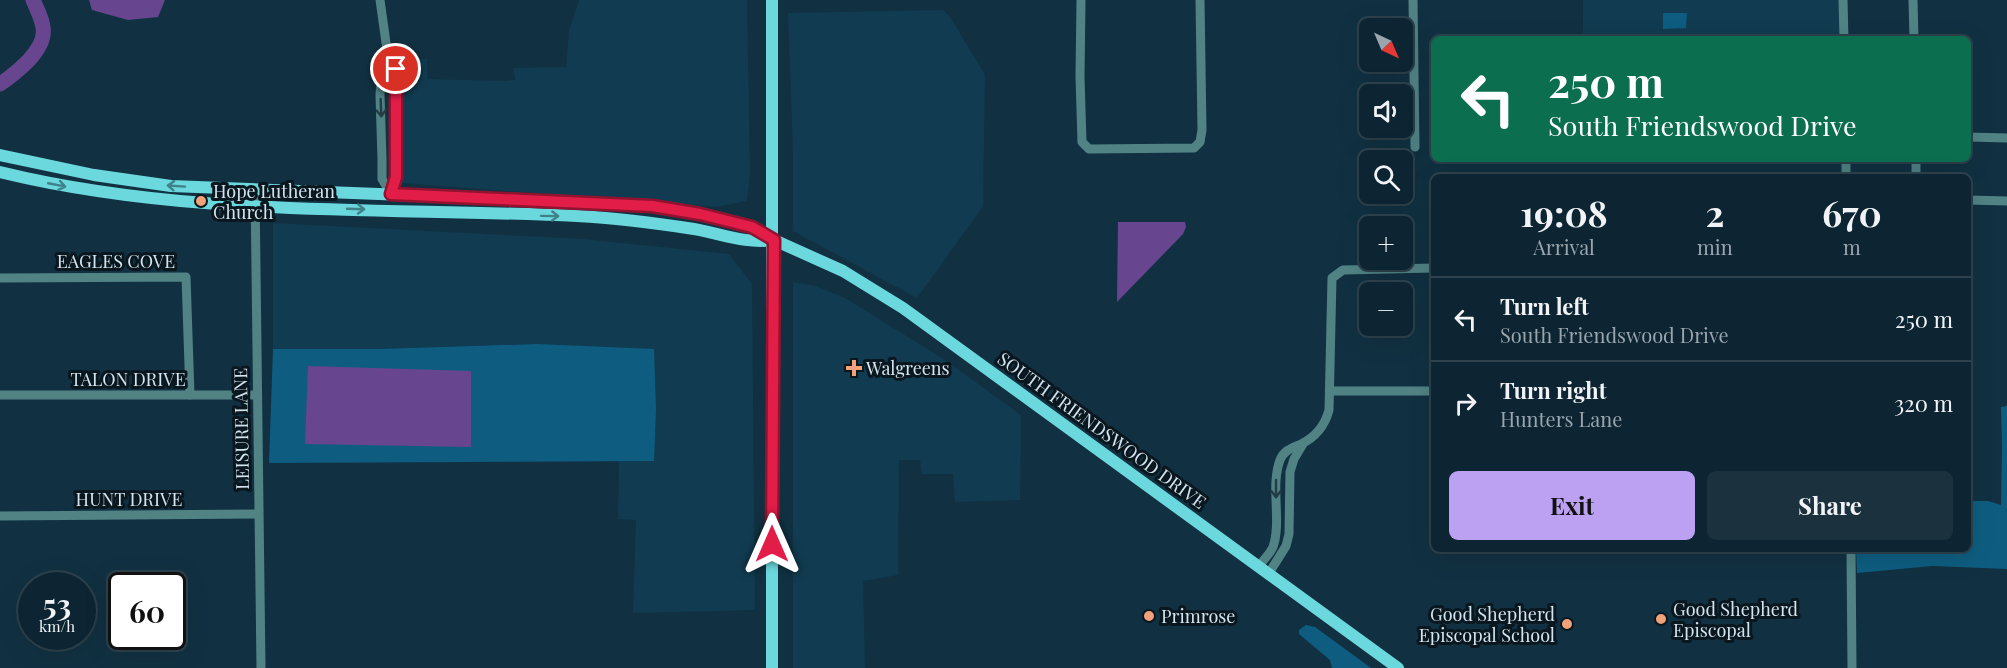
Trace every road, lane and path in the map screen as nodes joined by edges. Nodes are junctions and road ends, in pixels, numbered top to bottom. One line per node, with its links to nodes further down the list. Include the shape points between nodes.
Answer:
1 (380, 0): 10 (street)
2 (772, 0): 21 (main road)
3 (1081, 0): 4 (street, via 1082,142 1089,149 1194,148 1200,142)
4 (1200, 0)
5 (1413, 0): 13 (street)
6 (1843, 0): 8 (street)
7 (1913, 0): 9 (street)
8 (1844, 36)
9 (1914, 36)
10 (387, 51): 17 (street, via 396,69 396,177); 17 (street, one-way to 17, via 380,95 382,179)
11 (1971, 137): 12 (street)
12 (2007, 138)
13 (1415, 147)
14 (0, 155): 16 (main road, SOUTH FRIENDSWOOD DRIVE, one-way to 14, via 123,180)
15 (0, 172): 20 (main road, SOUTH FRIENDSWOOD DRIVE, one-way to 20, via 119,195)
16 (255, 190): 17 (main road, SOUTH FRIENDSWOOD DRIVE); 20 (street, LEISURE LANE)
17 (391, 194): 21 (main road, SOUTH FRIENDSWOOD DRIVE, via 652,206 752,227)
18 (1971, 201): 19 (street)
19 (2007, 201)
20 (255, 207): 21 (main road, SOUTH FRIENDSWOOD DRIVE, one-way to 21, via 576,216 656,223 754,242); 28 (street, LEISURE LANE)
21 (774, 240): 35 (main road, SOUTH FRIENDSWOOD DRIVE, via 843,271 900,306); 37 (main road)
22 (1431, 268): 24 (street, via 1351,269 1336,273 1332,278)
23 (0, 278): 27 (street, EAGLES COVE, via 186,277)
24 (1330, 391): 25 (street); 29 (street, via 1326,421)
25 (1431, 391)
26 (0, 395): 27 (street, TALON DRIVE)
27 (190, 395): 28 (street, TALON DRIVE)
28 (257, 395): 32 (street, LEISURE LANE)
29 (1302, 444): 30 (street, one-way to 30, via 1282,457 1276,472); 31 (street, via 1290,472)
30 (1276, 512): 31 (street); 35 (street, via 1273,546)
31 (1289, 512): 35 (street, via 1286,546)
32 (258, 514): 33 (street, HUNT DRIVE); 36 (street, LEISURE LANE)
33 (0, 516)
34 (1851, 552): 39 (street)
35 (1264, 570): 38 (main road, SOUTH FRIENDSWOOD DRIVE)
36 (261, 668)
37 (772, 668)
38 (1397, 668)
39 (1852, 668)

